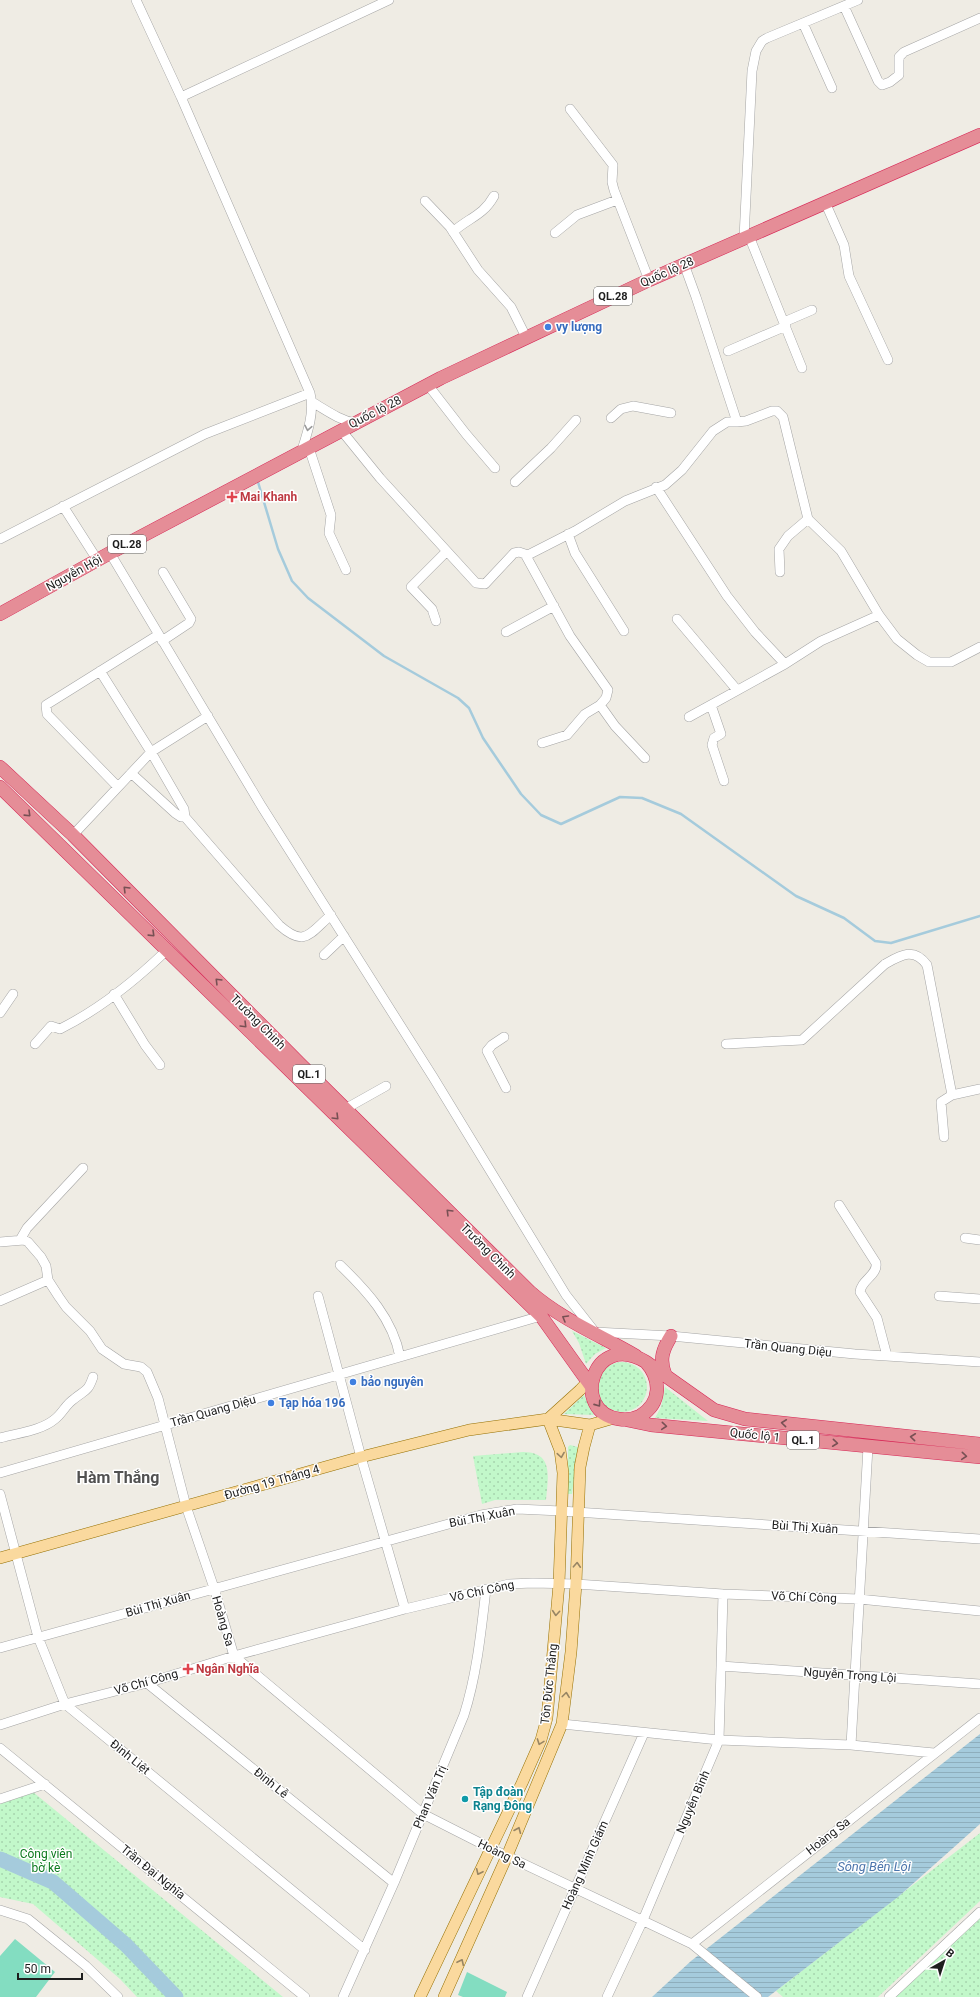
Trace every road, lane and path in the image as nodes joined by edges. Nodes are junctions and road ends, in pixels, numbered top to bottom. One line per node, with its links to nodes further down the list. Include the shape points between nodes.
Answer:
1 (136, 0): 8 (street)
2 (389, 0): 8 (street)
3 (858, 0): 4 (street)
4 (844, 6): 5 (street, via 882,85 899,74 899,57 904,52); 6 (street)
5 (980, 18)
6 (803, 23): 7 (street); 17 (street, via 767,38 756,51 752,71 749,124)
7 (832, 88)
8 (181, 97): 27 (street)
9 (570, 109): 12 (street, via 613,165 612,182)
10 (980, 135): 14 (highway, Quốc lộ 28 / QL.28)
11 (494, 196): 15 (street, via 481,214)
12 (617, 200): 16 (street, via 577,216); 19 (street)
13 (425, 201): 15 (street)
14 (825, 202): 17 (highway, Quốc lộ 28 / QL.28); 24 (street, via 844,245 849,276)
15 (454, 232): 22 (street, via 478,270 511,307)
16 (555, 233)
17 (746, 237): 18 (highway, Quốc lộ 28 / QL.28); 21 (street)
18 (684, 264): 19 (highway, Quốc lộ 28 / QL.28); 31 (street)
19 (649, 280): 22 (highway, Quốc lộ 28 / QL.28)
20 (812, 310): 21 (street)
21 (785, 324): 23 (street); 25 (street)
22 (526, 337): 26 (highway, Quốc lộ 28 / QL.28)
23 (728, 351)
24 (888, 360)
25 (802, 368)
26 (428, 385): 32 (highway, Quốc lộ 28 / QL.28); 35 (street)
27 (311, 397): 32 (street, via 332,414 346,422); 34 (street, one-way to 34); 39 (street, via 205,434)
28 (671, 413): 29 (street, via 633,406 621,409)
29 (612, 418)
30 (576, 420): 37 (street)
31 (737, 422): 38 (street, via 727,422 713,431 672,480); 40 (street, via 772,410 783,417)
32 (354, 423): 33 (highway, Quốc lộ 28 / QL.28)
33 (341, 430): 34 (highway, Quốc lộ 28 / QL.28); 43 (street)
34 (305, 450): 36 (highway, Quốc lộ 28 / QL.28); 47 (street, via 331,515 329,533)
35 (495, 468)
36 (255, 477): 44 (highway, Nguyễn Hội / QL.28)
37 (515, 482)
38 (656, 487): 41 (street, via 625,501); 59 (street, via 727,596 755,632)
39 (63, 506): 42 (street); 46 (street)
40 (808, 519): 49 (street, via 788,536 779,549); 52 (street, via 841,551)
41 (568, 534): 45 (street); 56 (street, via 575,553)
42 (0, 539)
43 (446, 552): 45 (street, via 478,585 485,584 514,553 522,552); 54 (street, via 410,586 432,609)
44 (110, 553): 46 (highway, Nguyễn Hội / QL.28); 57 (street)
45 (526, 556): 50 (street)
46 (98, 561): 51 (highway, Nguyễn Hội / QL.28)
47 (346, 570)
48 (163, 572): 57 (street, via 191,619 189,623)
49 (780, 572)
50 (554, 606): 55 (street); 62 (street, via 570,636 607,686 608,694)
51 (0, 614)
52 (879, 615): 58 (street, via 897,639 929,662 952,662); 59 (street, via 821,641)
53 (677, 619): 61 (street)
54 (436, 621)
55 (506, 632)
56 (624, 632)
57 (160, 638): 60 (street); 64 (street)
58 (980, 647)
59 (785, 664): 61 (street)
60 (100, 671): 67 (street); 73 (street, via 49,701 45,710)
61 (737, 690): 63 (street)
62 (600, 705): 66 (street, via 585,714 567,735); 68 (street, via 615,726)
63 (711, 705): 65 (street); 71 (street, via 720,734 714,738 712,744)
64 (208, 716): 67 (street); 76 (street)
65 (689, 718)
66 (542, 743)
67 (151, 752): 70 (street); 74 (street, via 184,809)
68 (645, 758)
69 (0, 767): 75 (highway, Trường Chinh / QL.1)
70 (131, 773): 73 (street); 74 (street, via 175,813)
71 (724, 781)
72 (0, 787): 78 (highway, Trường Chinh / QL.1, one-way to 78)
73 (118, 787): 75 (street)
74 (185, 817): 76 (street, via 279,925 293,936 307,936)
75 (73, 835): 91 (highway, Trường Chinh / QL.1, one-way to 75)
76 (331, 915): 77 (street)
77 (344, 936): 79 (street); 106 (street, via 566,1294)
78 (168, 949): 81 (street, via 144,972); 105 (highway, Trường Chinh / QL.1, one-way to 105, via 351,1132)
79 (324, 955)
80 (13, 994): 82 (street)
81 (114, 994): 84 (street, via 66,1026 59,1029 51,1026); 86 (street)
82 (0, 1013)
83 (504, 1037): 88 (street, via 487,1051)
84 (35, 1044)
85 (726, 1044): 90 (street, via 802,1040 884,964 911,953 921,957 927,965)
86 (160, 1065)
87 (386, 1086): 91 (street)
88 (506, 1088)
89 (980, 1089): 90 (street)
90 (952, 1095): 92 (street, via 941,1102)
91 (345, 1110): 106 (highway, Trường Chinh / QL.1, one-way to 91, via 566,1319 530,1292)
92 (944, 1137)
93 (83, 1168): 96 (street, via 27,1228)
94 (839, 1206): 108 (street, via 876,1263 875,1271 861,1286 860,1292 877,1318)
95 (965, 1238): 97 (street)
96 (20, 1240): 98 (street); 100 (street, via 28,1242 38,1252 46,1266)
97 (980, 1240)
98 (0, 1242)
99 (340, 1265): 109 (street, via 360,1285 384,1316)
100 (48, 1280): 104 (street); 118 (street, Hoàng Sa, via 66,1307 90,1331 102,1349 124,1364 144,1369 158,1398)
101 (318, 1296): 113 (street)
102 (939, 1296): 103 (street)
103 (980, 1299)
104 (0, 1301)
105 (541, 1316): 109 (street, Trần Quang Diệu); 115 (highway, Trường Chinh / QL.1)
106 (595, 1332): 107 (street, Trần Quang Diệu); 110 (highway, Trường Chinh / QL.1)
107 (671, 1336): 108 (street, Trần Quang Diệu); 112 (highway, via 664,1348 661,1362)
108 (887, 1356): 111 (street, Trần Quang Diệu)
109 (400, 1357): 113 (street, Trần Quang Diệu)
110 (641, 1359): 112 (highway, Quốc lộ 1 / QL.1); 115 (highway, via 625,1354 610,1357 598,1367); 117 (highway, QL.1, via 653,1370 657,1381 654,1403 637,1418)
111 (980, 1362)
112 (665, 1374): 121 (highway, Quốc lộ 1 / QL.1, one-way to 112, via 744,1419 714,1410)
113 (340, 1375): 118 (street, Trần Quang Diệu); 123 (street)
114 (93, 1377): 120 (street, via 90,1387 82,1395 74,1398 55,1420)
115 (591, 1381): 116 (main road); 117 (highway, QL.1, one-way to 117, via 593,1397 598,1406 605,1414)
116 (548, 1419): 119 (main road, Đường 19 Tháng 4); 123 (main road, Đường 19 Tháng 4, via 469,1430); 128 (main road, Tôn Đức Thắng, one-way to 128, via 560,1450 563,1473)
117 (620, 1419): 119 (main road, Đường 19 Tháng 4); 122 (highway, Quốc lộ 1 / QL.1, one-way to 122, via 651,1425)
118 (166, 1425): 125 (street, Trần Quang Diệu); 127 (street, Hoàng Sa)
119 (590, 1425): 129 (main road, Tôn Đức Thắng, via 580,1467)
120 (0, 1438)
121 (980, 1444)
122 (868, 1447): 124 (highway, Quốc lộ 1 / QL.1, one-way to 124); 130 (street)
123 (361, 1457): 127 (main road, Đường 19 Tháng 4); 132 (street)
124 (980, 1457)
125 (0, 1473)
126 (0, 1494): 133 (street, Đinh Liệt)
127 (186, 1506): 133 (main road, Đường 19 Tháng 4); 137 (street, Hoàng Sa)
128 (561, 1511): 129 (street, Bùi Thị Xuân); 132 (street, Bùi Thị Xuân, via 505,1510); 135 (main road, Tôn Đức Thắng)
129 (579, 1512): 130 (street, Bùi Thị Xuân); 136 (main road, Tôn Đức Thắng, one-way to 129)
130 (863, 1531): 131 (street, Bùi Thị Xuân); 140 (street)
131 (980, 1539)
132 (386, 1540): 137 (street, Bùi Thị Xuân); 141 (street)
133 (15, 1554): 134 (main road, Đường 19 Tháng 4); 143 (street, Đinh Liệt)
134 (0, 1558)
135 (559, 1584): 136 (street, Võ Chí Công); 138 (street, Võ Chí Công, via 509,1584); 162 (main road, Tôn Đức Thắng, one-way to 162, via 547,1718 541,1740)
136 (576, 1584): 139 (street, Võ Chí Công); 152 (main road, Tôn Đức Thắng, one-way to 136)
137 (214, 1588): 143 (street, Bùi Thị Xuân); 145 (street, Hoàng Sa)
138 (486, 1589): 141 (street, Võ Chí Công); 161 (street, Phan Văn Trị, via 471,1692)
139 (722, 1594): 140 (street, Võ Chí Công); 146 (street, Nguyễn Bình)
140 (859, 1599): 142 (street, Võ Chí Công); 147 (street)
141 (405, 1609): 145 (street, Võ Chí Công)
142 (980, 1610)
143 (38, 1637): 144 (street, Bùi Thị Xuân); 150 (street, Đinh Liệt)
144 (0, 1648)
145 (234, 1656): 148 (street, Võ Chí Công); 161 (street, Hoàng Sa)
146 (721, 1666): 147 (street, Nguyễn Trọng Lội); 155 (street, Nguyễn Bình)
147 (855, 1675): 149 (street, Nguyễn Trọng Lội); 156 (street)
148 (147, 1683): 150 (street, Võ Chí Công); 164 (street, Đinh Lễ)
149 (980, 1684)
150 (65, 1704): 153 (street, Võ Chí Công); 170 (street, Đinh Liệt)
151 (980, 1718): 158 (street, Hoàng Sa)
152 (562, 1724): 154 (street); 163 (main road, Tôn Đức Thắng, one-way to 152)
153 (0, 1725)
154 (644, 1733): 155 (street); 165 (street, Hoàng Minh Giám)
155 (719, 1740): 156 (street); 168 (street, Nguyễn Bình)
156 (851, 1745): 158 (street)
157 (0, 1748): 159 (street, Trần Đại Nghĩa)
158 (934, 1753): 169 (street, Hoàng Sa)
159 (45, 1784): 160 (street); 172 (street, Trần Đại Nghĩa)
160 (0, 1799)
161 (423, 1814): 162 (street, Hoàng Sa); 164 (street, Phan Văn Trị)
162 (490, 1848): 163 (street, Hoàng Sa); 174 (main road, Tôn Đức Thắng, one-way to 174)
163 (507, 1856): 165 (street, Hoàng Sa); 175 (main road, Tôn Đức Thắng, one-way to 163)
164 (394, 1883): 170 (street, Phan Văn Trị)
165 (575, 1888): 168 (street, Hoàng Sa); 176 (street, Hoàng Minh Giám)
166 (0, 1910): 171 (street, via 28,1919 86,1966)
167 (980, 1912): 179 (street)
168 (643, 1920): 169 (street, Hoàng Sa); 177 (street, Nguyễn Bình)
169 (692, 1944): 178 (street)
170 (365, 1950): 173 (street, Phan Văn Trị)
171 (118, 1997)
172 (305, 1997)
173 (343, 1997)
174 (420, 1997)
175 (444, 1997)
176 (527, 1997)
177 (608, 1997)
178 (758, 1997)
179 (889, 1997)

